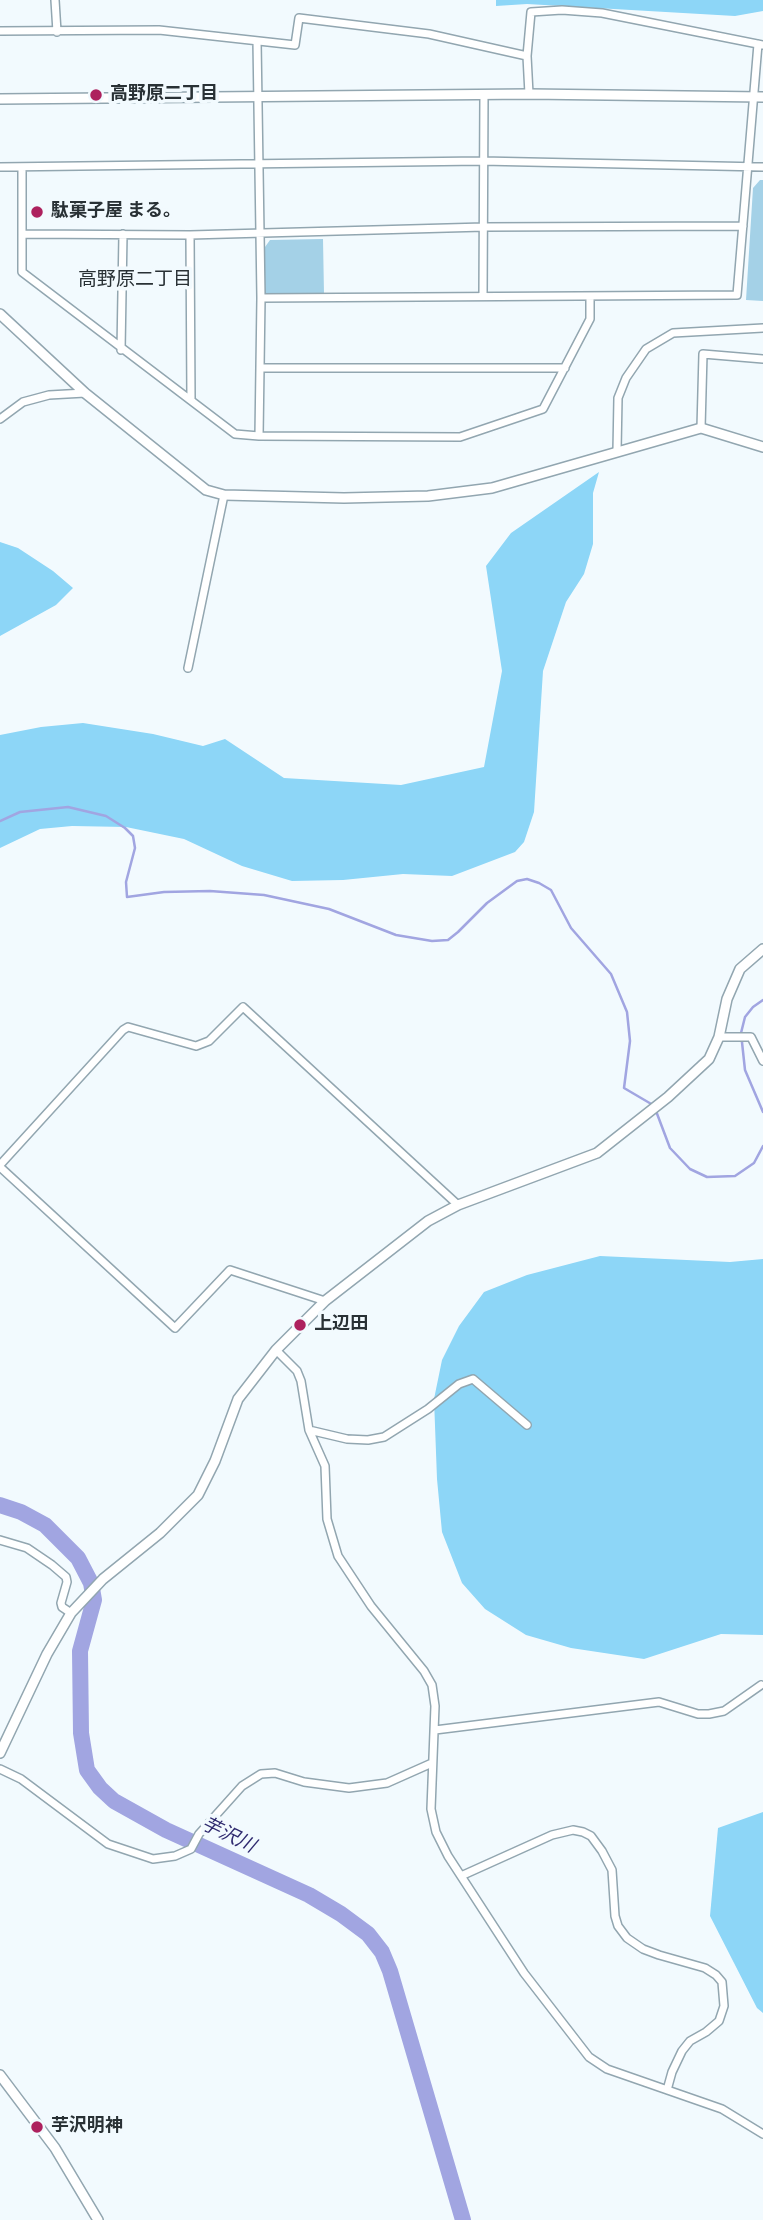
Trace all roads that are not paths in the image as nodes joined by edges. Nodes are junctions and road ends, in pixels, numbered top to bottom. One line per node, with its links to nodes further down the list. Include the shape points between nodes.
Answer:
1 (55, 0): 3 (street)
2 (0, 31): 3 (street)
3 (57, 32): 4 (street, via 159,30)
4 (257, 41): 6 (street, via 295,45 299,18 429,34); 9 (street)
5 (760, 45): 6 (street, via 602,13 562,10 531,12); 10 (street)
6 (527, 55): 8 (street)
7 (484, 94): 8 (street); 9 (street); 12 (street)
8 (529, 94): 10 (street)
9 (258, 95): 11 (street); 13 (street)
10 (758, 97): 14 (street)
11 (0, 99)
12 (482, 160): 13 (street); 14 (street); 19 (street)
13 (259, 164): 17 (street); 20 (street)
14 (747, 166): 16 (street); 18 (street)
15 (0, 167): 17 (street)
16 (763, 167)
17 (22, 168): 21 (street)
18 (743, 226): 19 (street); 25 (street, via 737,295)
19 (484, 227): 20 (street); 24 (street)
20 (261, 232): 23 (street); 26 (street)
21 (22, 234): 22 (street); 29 (street, via 22,272)
22 (123, 234): 23 (street); 29 (street)
23 (190, 235): 34 (street)
24 (483, 296): 25 (street); 26 (street)
25 (590, 297): 32 (street, via 590,320)
26 (261, 298): 31 (street)
27 (0, 314): 33 (street)
28 (763, 328): 39 (street, via 673,333 646,349 618,398)
29 (121, 350): 34 (street)
30 (763, 359): 36 (street, via 703,354)
31 (261, 368): 32 (street); 37 (street)
32 (565, 368): 37 (street, via 543,410 460,437)
33 (85, 393): 35 (street, via 49,394 23,402); 40 (street, via 206,490)
34 (191, 399): 37 (street, via 235,434)
35 (0, 419)
36 (701, 428): 38 (street); 39 (street)
37 (259, 436)
38 (763, 447)
39 (617, 451): 40 (street, via 492,488 428,496)
40 (224, 495): 41 (street)
41 (188, 668)
42 (763, 949): 43 (street, via 740,969 727,999)
43 (719, 1037): 44 (street, via 751,1037); 46 (street, via 709,1059 597,1153)
44 (763, 1061)
45 (0, 1166): 46 (street, via 123,1030 128,1027 196,1046 209,1041 243,1007); 47 (street, via 176,1328 230,1269)
46 (458, 1205): 47 (street, via 404,1239)
47 (325, 1301): 48 (street)
48 (275, 1350): 50 (street, via 297,1371); 52 (street, via 238,1399 198,1495 100,1581)
49 (527, 1425): 50 (street, via 473,1379 384,1437 347,1439)
50 (309, 1430): 54 (street, via 325,1466 327,1519 338,1556 429,1679)
51 (0, 1540): 52 (street, via 27,1548 66,1577 61,1602)
52 (71, 1613): 55 (street)
53 (761, 1685): 54 (street, via 724,1711 709,1714 659,1702)
54 (435, 1730): 56 (street)
55 (0, 1753)
56 (432, 1763): 57 (street, via 387,1783 349,1788 261,1774 242,1786 191,1849 153,1859 108,1844 21,1779); 58 (street, via 431,1809 436,1832)
57 (0, 1769)
58 (461, 1875): 60 (street, via 524,1973 589,2057 607,2069); 60 (street, via 552,1835 573,1830 591,1836 612,1871 615,1916 627,1938 643,1949 705,1968 722,1982 724,2006 719,2021 682,2051)
59 (0, 2075): 62 (street, via 55,2148)
60 (667, 2090): 61 (street, via 722,2109)
61 (763, 2134)
62 (98, 2220)

